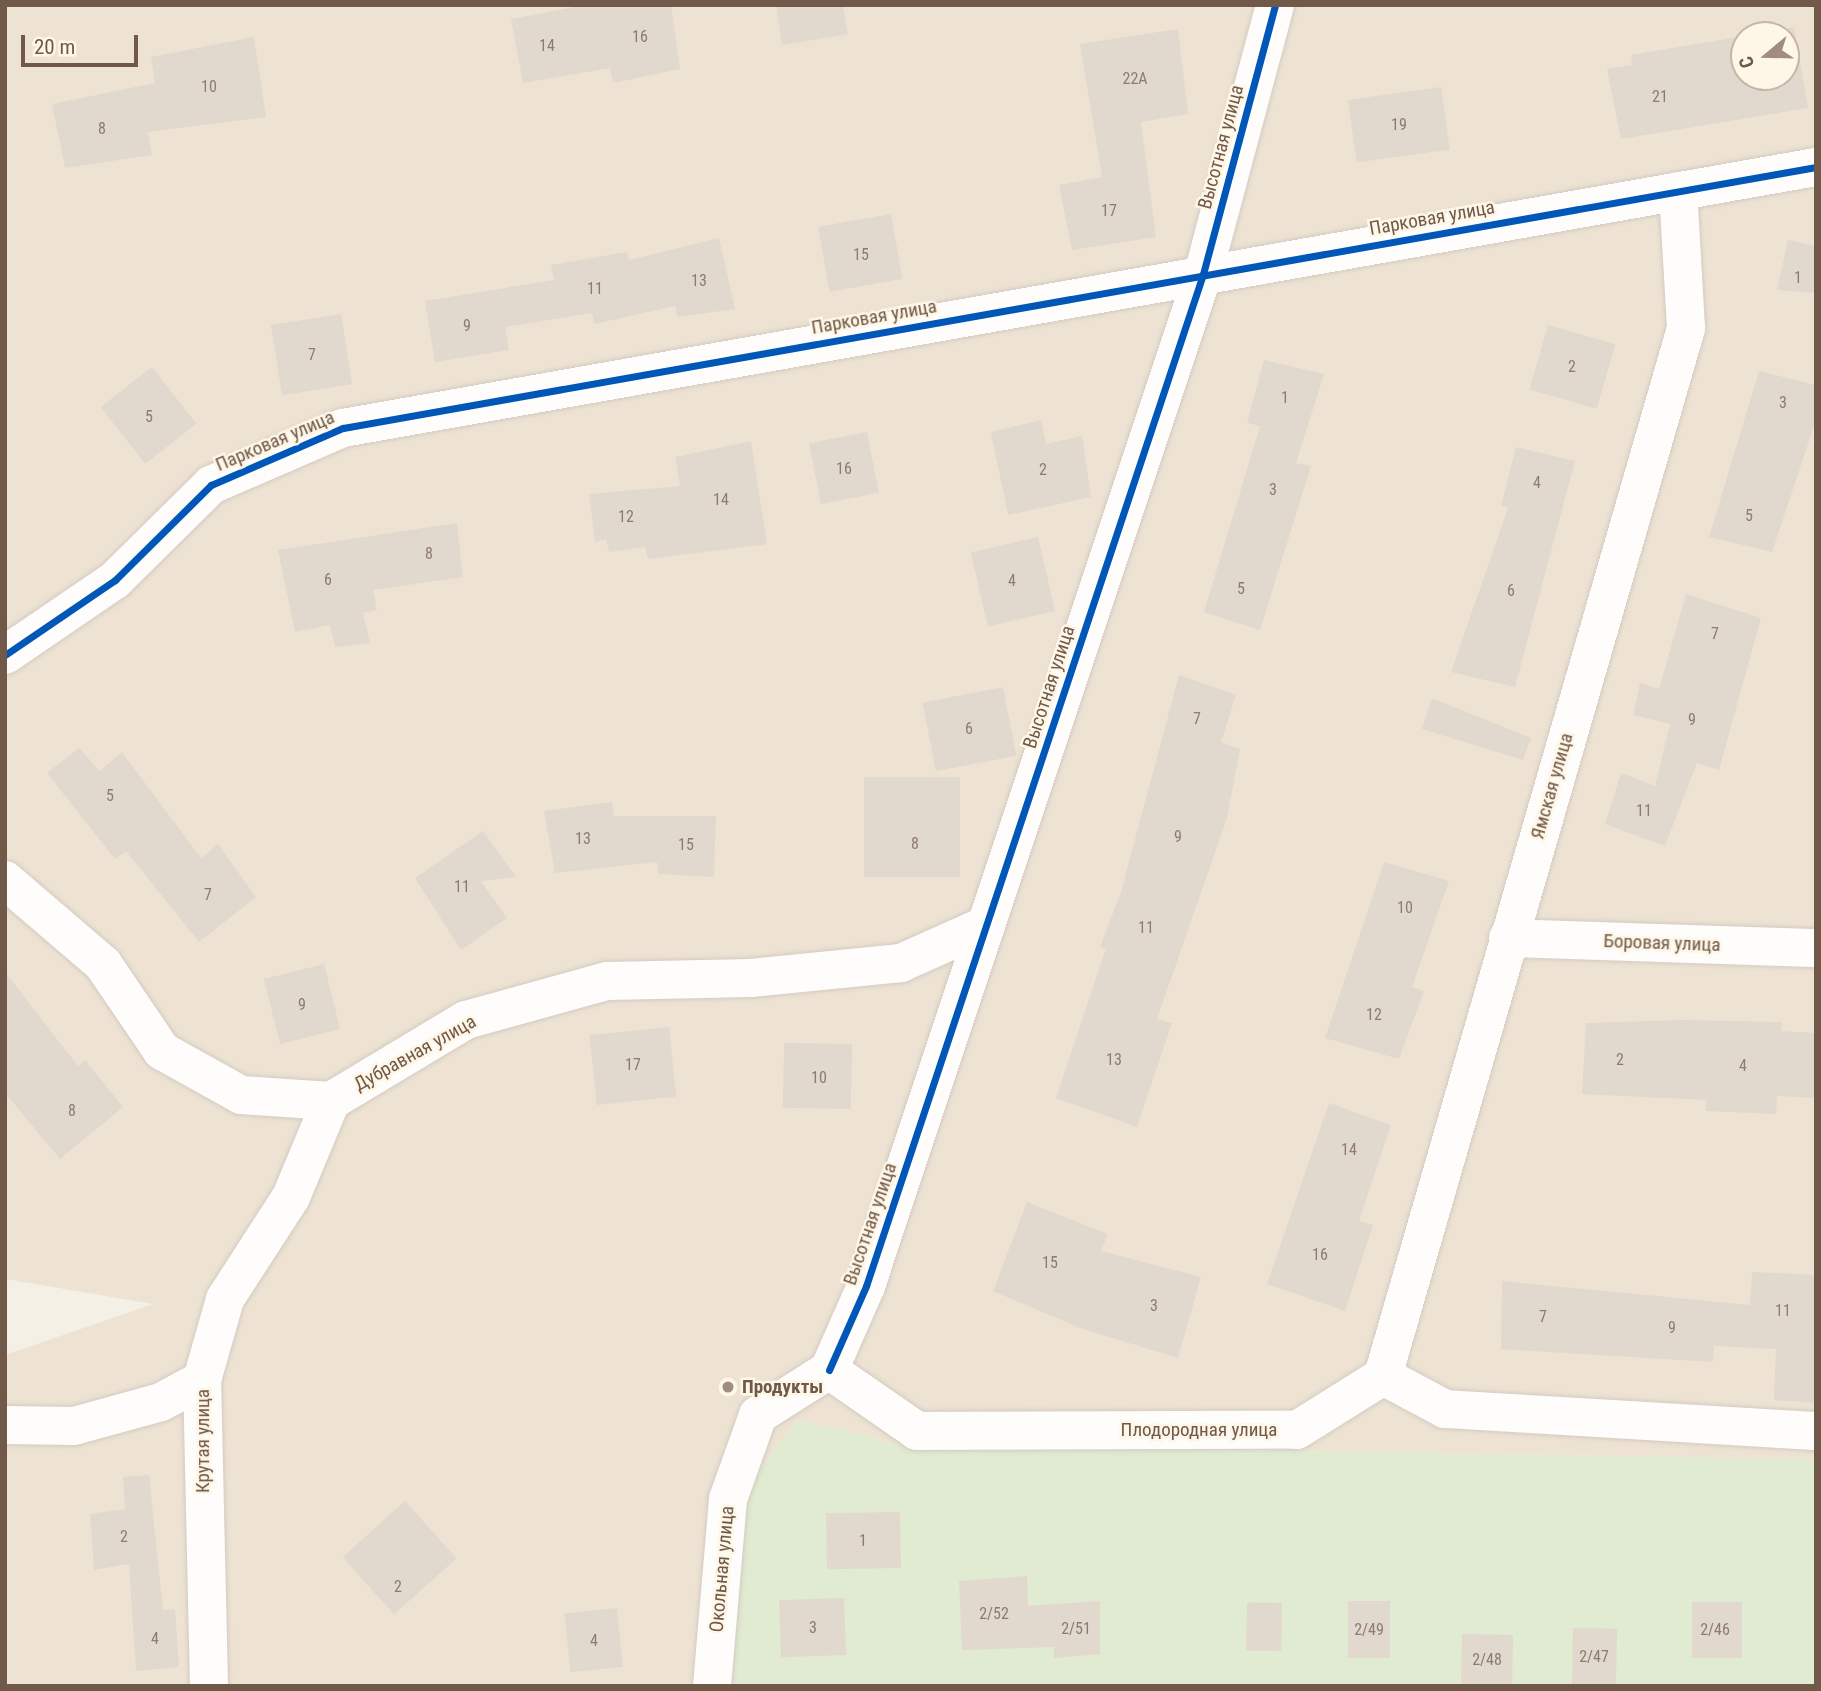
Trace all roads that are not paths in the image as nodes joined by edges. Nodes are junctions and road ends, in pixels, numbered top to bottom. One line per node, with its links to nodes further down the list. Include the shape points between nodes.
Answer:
1 (1275, 5): 4 (street, Высотная улица)
2 (1816, 167): 3 (street, Парковая улица)
3 (1678, 191): 4 (street, Парковая улица); 8 (street, Ямская улица, via 1686,328)
4 (1203, 274): 5 (street, Парковая улица, via 343,428 211,485 115,580); 7 (street, Высотная улица)
5 (5, 655)
6 (5, 880): 10 (street, Дубравная улица, via 103,964 162,1051 241,1095)
7 (986, 925): 10 (street, Дубравная улица, via 901,963 751,978 607,981 466,1020); 11 (street, Высотная улица, via 866,1286)
8 (1508, 938): 9 (street, Боровая улица); 12 (street, Ямская улица)
9 (1816, 947)
10 (331, 1101): 13 (street, Крутая улица, via 291,1198 225,1299)
11 (829, 1370): 12 (street, Плодородная улица, via 917,1431 1297,1430); 17 (street, Окольная улица, via 758,1415 728,1499)
12 (1382, 1376): 15 (street, via 1446,1409)
13 (202, 1380): 14 (street, via 161,1402 74,1426); 16 (street, Крутая улица)
14 (5, 1425)
15 (1816, 1431)
16 (209, 1686)
17 (712, 1686)

